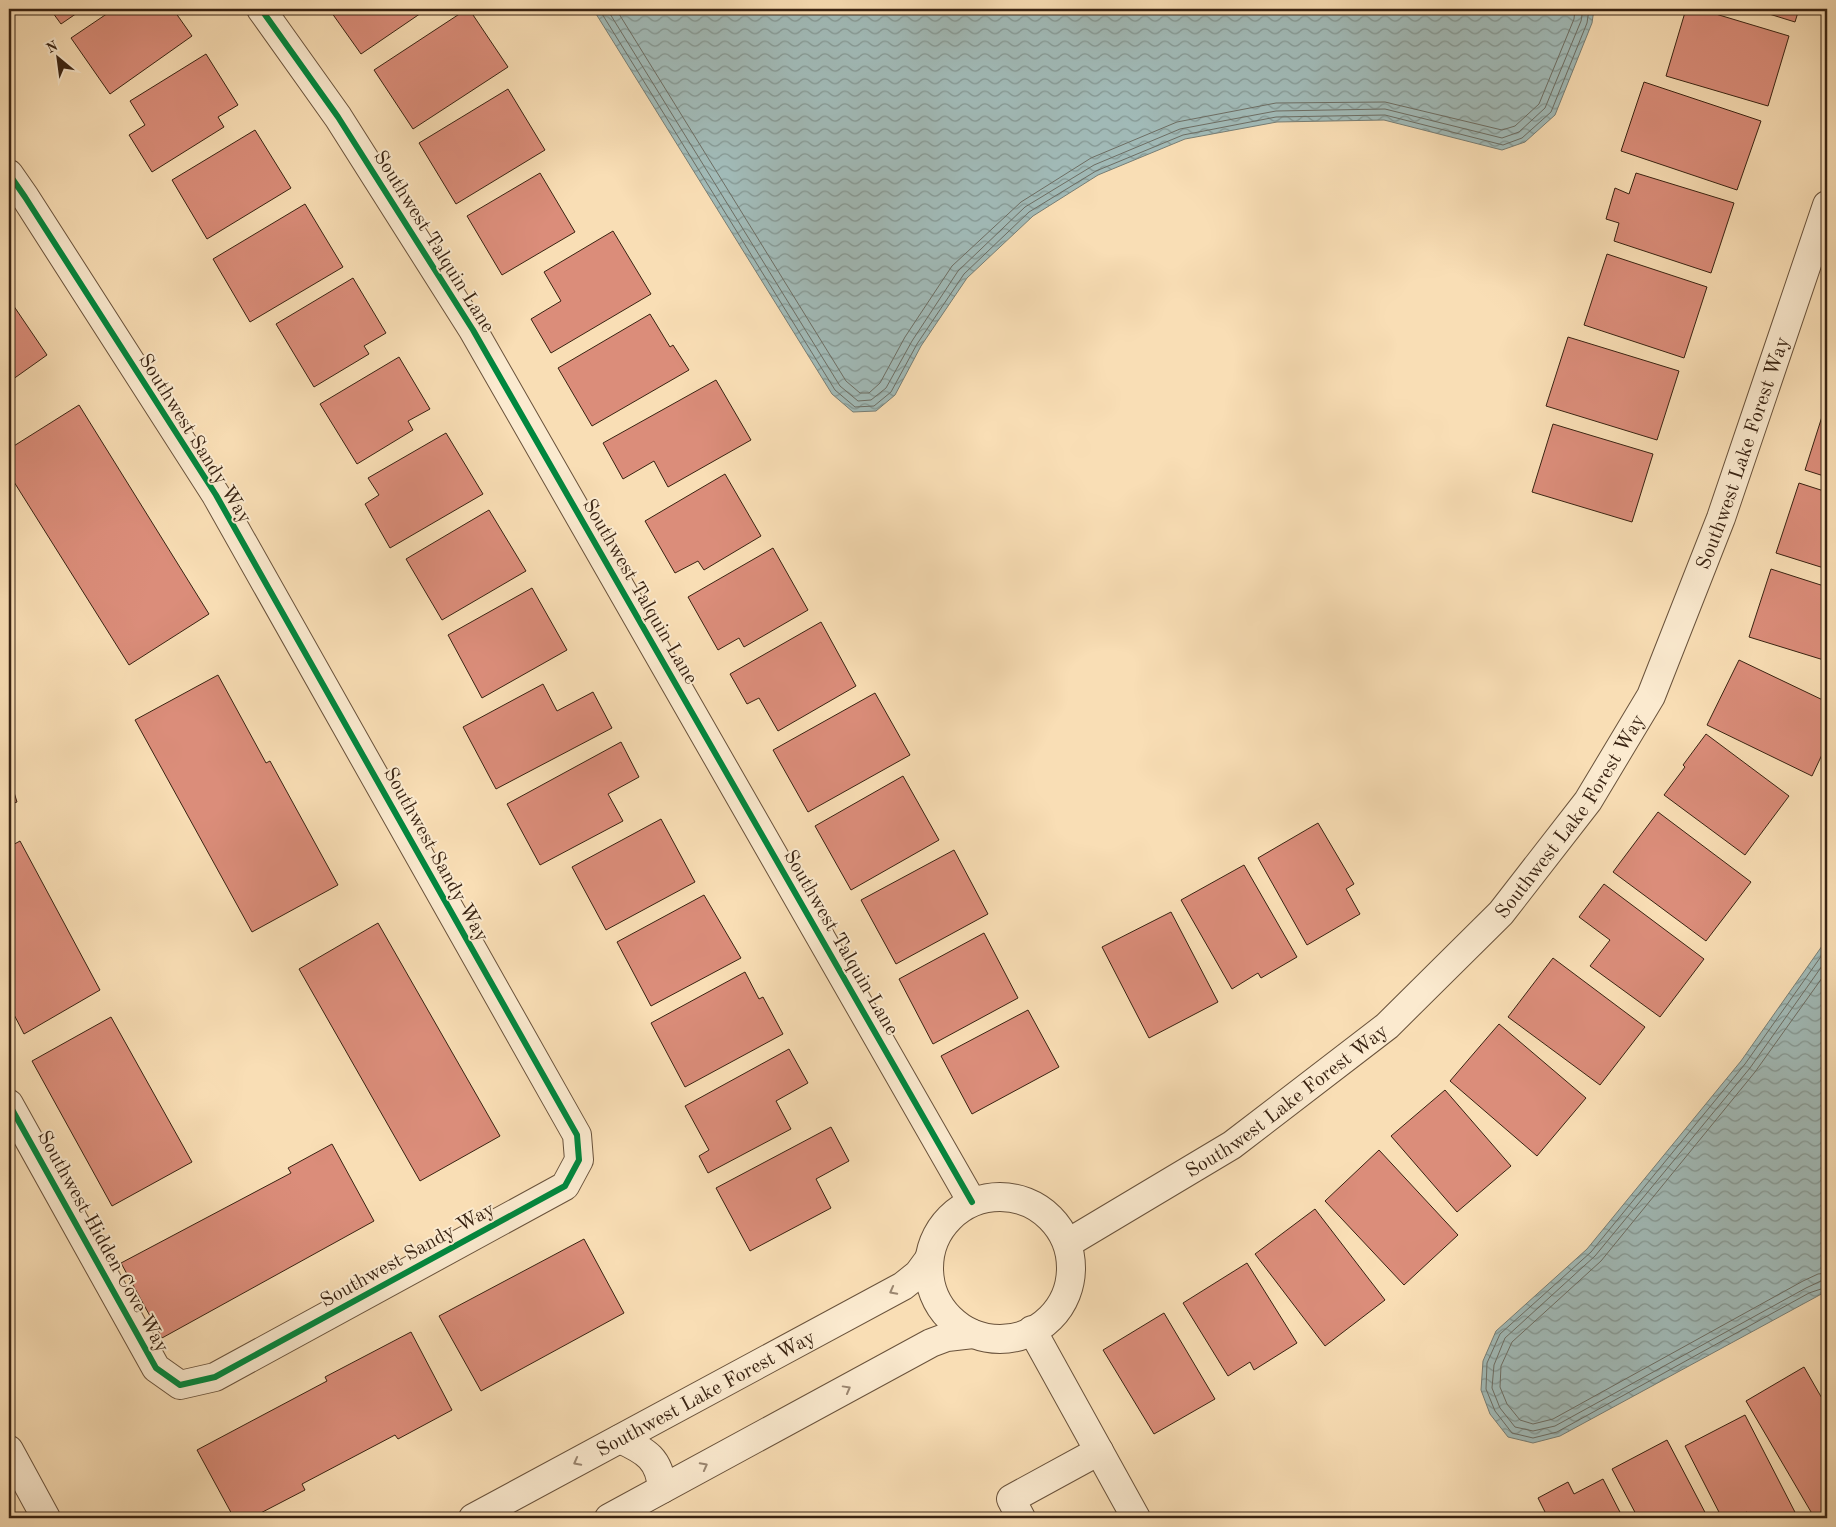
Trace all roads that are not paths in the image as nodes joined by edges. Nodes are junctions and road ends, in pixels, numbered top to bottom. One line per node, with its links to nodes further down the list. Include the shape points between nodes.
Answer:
1 (262, 9): 5 (street, Southwest Talquin Lane, via 338,117 473,330)
2 (9, 174): 10 (street, Southwest Sandy Way, via 216,495 577,1135 579,1160 565,1186 215,1377)
3 (1825, 219): 6 (street, Southwest Lake Forest Way, via 1721,518 1651,696 1588,801 1501,913 1387,1026 1232,1145)
4 (9, 1104): 10 (street, Southwest Hidden Cove Way, via 156,1368)
5 (972, 1202): 6 (street, via 997,1196 1022,1199 1036,1205 1055,1222); 7 (street, via 951,1216 936,1235)
6 (1068, 1243): 8 (street, via 1071,1281 1062,1304 1044,1325)
7 (929, 1259): 9 (street, via 930,1284 940,1307 957,1325); 11 (street, Southwest Lake Forest Way, one-way to 11, via 904,1286)
8 (1032, 1330): 9 (street, via 1021,1336 997,1339); 13 (street)
9 (972, 1334): 14 (street, one-way to 9, via 931,1343)
10 (180, 1385)
11 (620, 1439): 14 (street, via 642,1449 653,1459 661,1476); 16 (street, Southwest Lake Forest Way, one-way to 16)
12 (9, 1450): 15 (street)
13 (1099, 1451): 18 (street, via 1011,1499); 19 (street)
14 (662, 1490): 17 (street)
15 (46, 1518)
16 (473, 1518)
17 (609, 1518)
18 (1021, 1518)
19 (1136, 1518)

